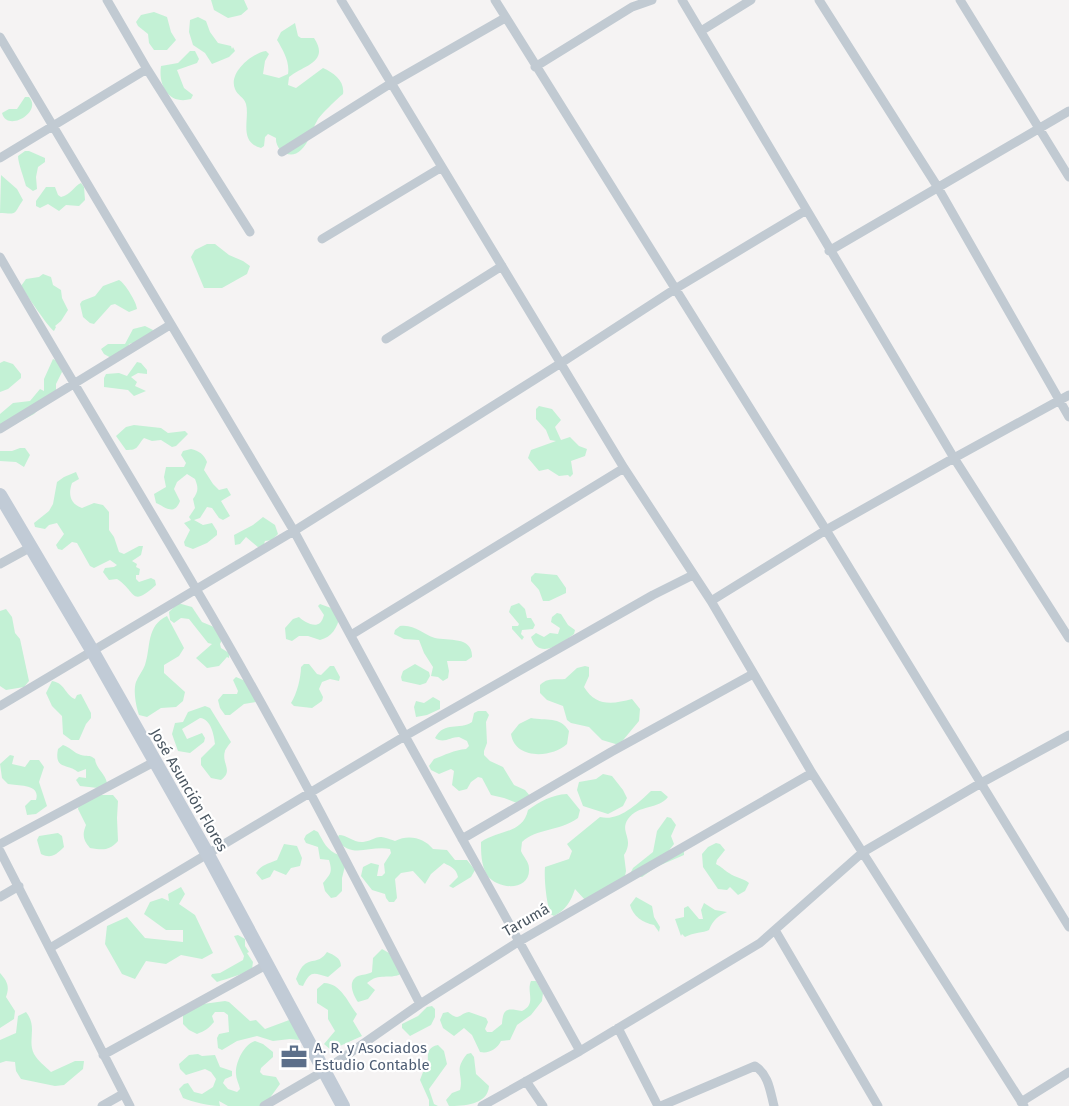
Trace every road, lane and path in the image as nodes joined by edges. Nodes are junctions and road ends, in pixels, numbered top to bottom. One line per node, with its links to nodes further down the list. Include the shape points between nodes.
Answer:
1 (107, 0): 13 (street)
2 (341, 0): 14 (street)
3 (495, 0): 9 (street)
4 (652, 0): 12 (street, via 632,7)
5 (682, 0): 10 (street)
6 (751, 0): 10 (street)
7 (819, 0): 22 (street)
8 (960, 0): 17 (street)
9 (505, 18): 12 (street); 14 (street)
10 (701, 31): 23 (street)
11 (0, 37): 16 (street)
12 (535, 67): 29 (street)
13 (147, 69): 16 (street); 24 (street)
14 (393, 82): 18 (street); 20 (street)
15 (1069, 111): 17 (street)
16 (53, 126): 19 (street); 30 (street)
17 (1040, 128): 21 (street); 22 (street)
18 (282, 152)
19 (0, 158)
20 (442, 167): 25 (street); 28 (street)
21 (1069, 177)
22 (937, 186): 26 (street); 35 (street)
23 (805, 211): 26 (street); 29 (street)
24 (250, 232)
25 (322, 238)
26 (829, 251): 38 (street)
27 (0, 256): 33 (street)
28 (502, 266): 31 (street); 32 (street)
29 (675, 289): 32 (street); 41 (street)
30 (170, 325): 33 (street); 42 (street)
31 (386, 339)
32 (561, 363): 39 (street); 42 (street)
33 (73, 384): 37 (street); 46 (street)
34 (1069, 395): 35 (street)
35 (1059, 401): 36 (street); 38 (street)
36 (1069, 417)
37 (0, 429)
38 (954, 458): 41 (street); 49 (street)
39 (624, 468): 45 (street); 48 (street)
40 (0, 495): 43 (street, José Asunción Flores)
41 (826, 530): 47 (street); 57 (street)
42 (294, 531): 46 (street); 48 (street)
43 (31, 547): 44 (street); 50 (street, José Asunción Flores)
44 (0, 564)
45 (693, 575): 47 (street); 54 (street)
46 (197, 590): 50 (street); 58 (street)
47 (711, 601): 51 (street)
48 (351, 635): 54 (street)
49 (1069, 638)
50 (93, 652): 52 (street); 55 (street, José Asunción Flores)
51 (753, 674): 56 (street); 59 (street)
52 (0, 706)
53 (1069, 735): 57 (street)
54 (405, 736): 58 (street); 59 (street)
55 (154, 762): 60 (street); 63 (street, José Asunción Flores)
56 (812, 773): 62 (street); 68 (street, Tarumá)
57 (981, 783): 62 (street); 66 (street)
58 (311, 793): 63 (street); 71 (street)
59 (462, 839): 68 (street)
60 (0, 844)
61 (0, 851): 64 (street)
62 (863, 852): 67 (street); 79 (street)
63 (207, 854): 69 (street); 70 (street, José Asunción Flores)
64 (19, 886): 65 (street); 69 (street)
65 (0, 897)
66 (1069, 927)
67 (775, 930): 72 (street, via 760,943); 88 (street)
68 (518, 942): 71 (street, Tarumá); 73 (street)
69 (50, 948): 74 (street)
70 (266, 965): 74 (street); 75 (street, José Asunción Flores)
71 (420, 1004): 75 (street, Tarumá)
72 (618, 1028): 73 (street); 86 (street)
73 (580, 1051): 77 (street)
74 (104, 1055): 78 (street)
75 (324, 1071): 82 (street, Tarumá); 83 (street, José Asunción Flores)
76 (1069, 1072): 79 (street)
77 (526, 1081): 84 (street); 85 (street)
78 (123, 1094): 80 (street); 81 (street)
79 (1023, 1104)
80 (102, 1106)
81 (130, 1106)
82 (264, 1106)
83 (343, 1106)
84 (482, 1106)
85 (543, 1106)
86 (659, 1106): 87 (street, via 755,1066 766,1077)
87 (774, 1106)
88 (878, 1106)

